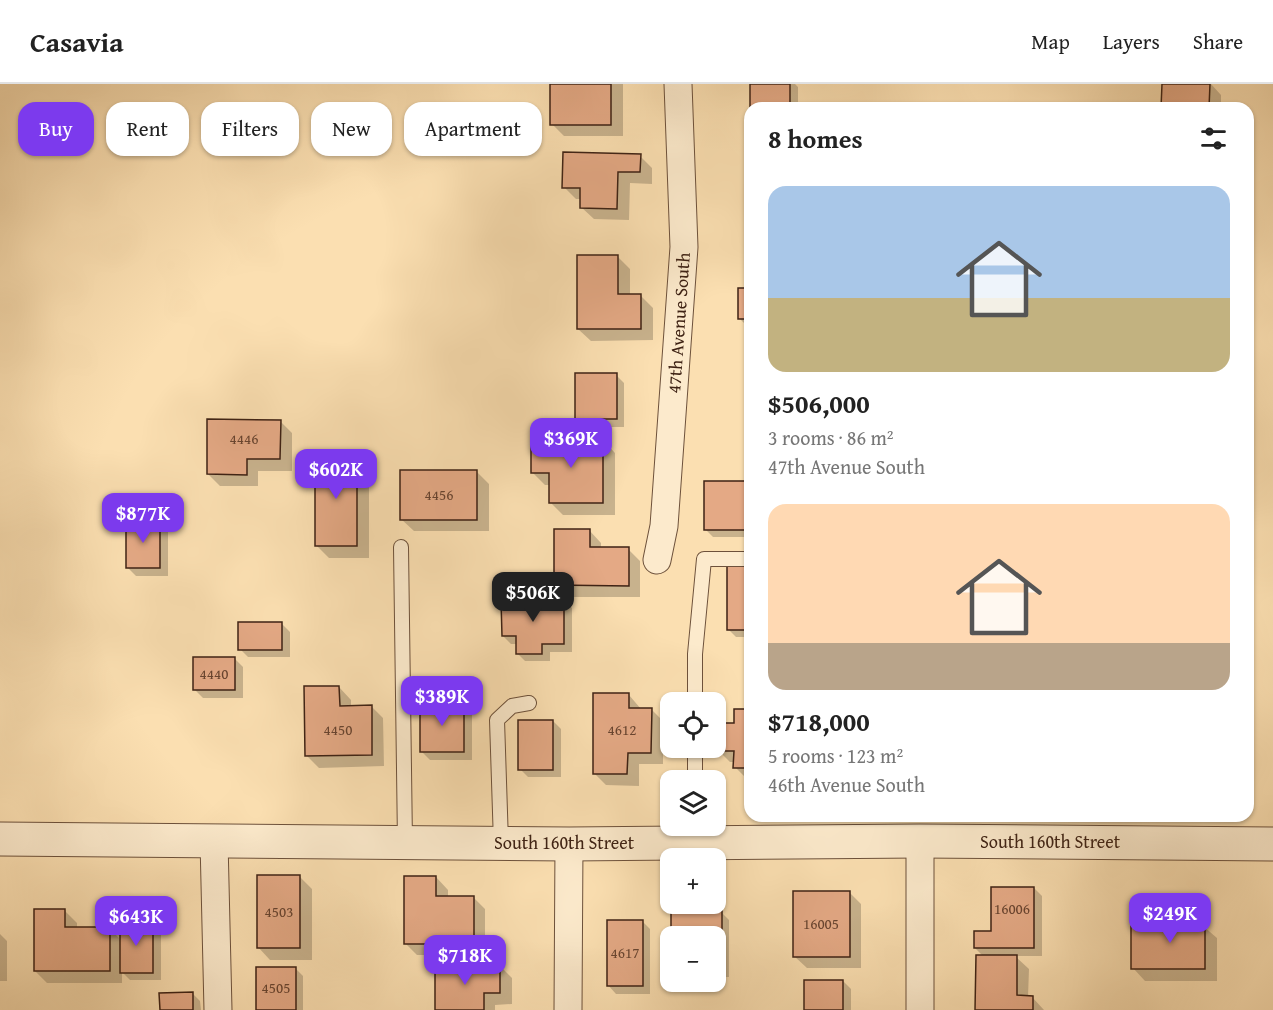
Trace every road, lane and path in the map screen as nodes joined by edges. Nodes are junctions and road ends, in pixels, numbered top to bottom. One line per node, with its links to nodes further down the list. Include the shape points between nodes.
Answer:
1 (678, 84): 4 (street, 47th Avenue South, via 684,247 664,526)
2 (400, 547): 12 (lane)
3 (744, 559): 5 (lane, via 704,559)
4 (657, 560)
5 (695, 692)
6 (529, 703): 13 (lane, via 512,706 498,720)
7 (726, 835): 11 (street, South 160th Street)
8 (670, 836): 14 (street, South 160th Street)
9 (0, 839): 10 (street, South 160th Street)
10 (214, 841): 12 (street, South 160th Street); 16 (street)
11 (920, 841): 15 (street, South 160th Street); 18 (street)
12 (405, 843): 13 (street, South 160th Street)
13 (501, 843): 14 (street, South 160th Street)
14 (569, 844): 17 (street)
15 (1273, 844)
16 (218, 1010)
17 (568, 1010)
18 (920, 1010)

